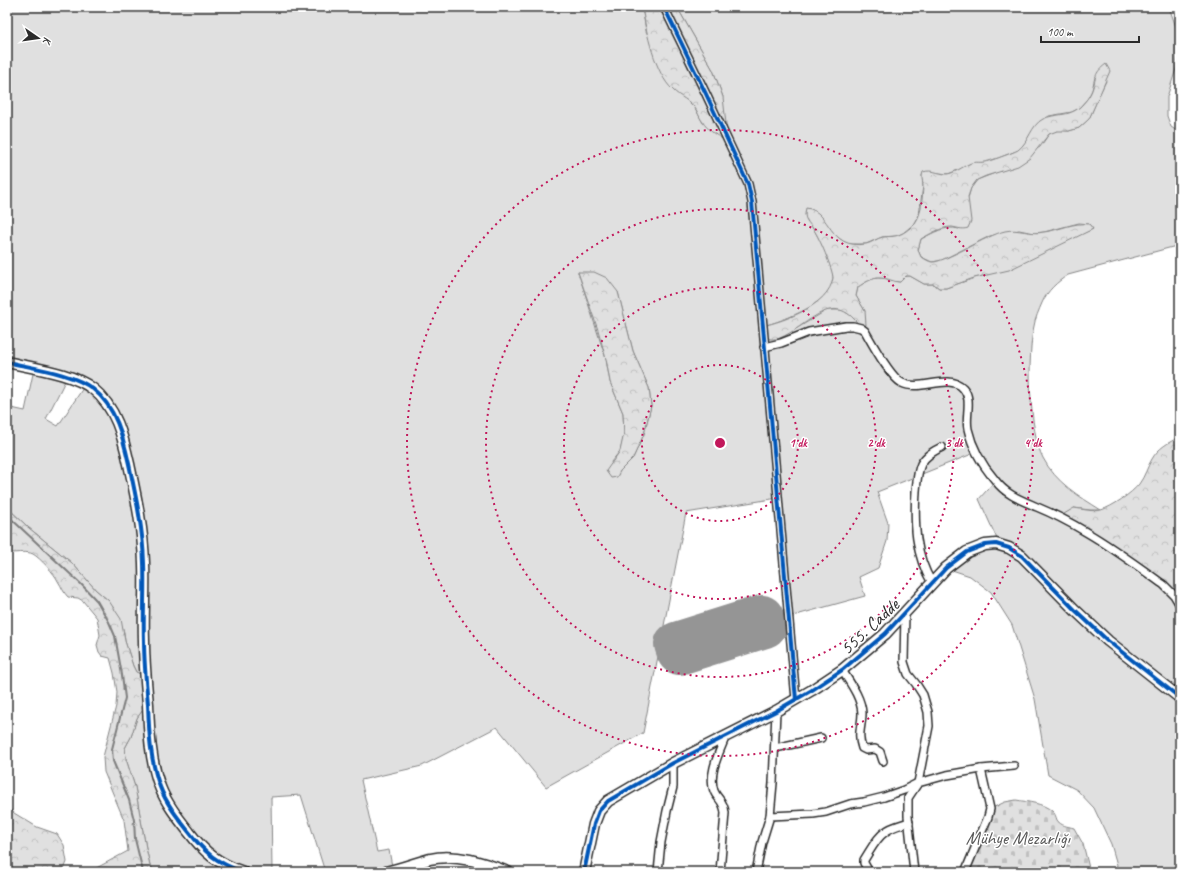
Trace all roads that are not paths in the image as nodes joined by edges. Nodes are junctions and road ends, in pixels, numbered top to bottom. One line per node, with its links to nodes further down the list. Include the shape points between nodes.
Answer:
1 (664, 7): 2 (street, via 748,184 752,202)
2 (764, 348): 6 (street, via 809,332 853,326 865,331 892,374 900,382 910,386 956,383 966,394 971,438 995,481 1020,500 1087,532 1164,585); 10 (street)
3 (7, 362): 22 (street, via 64,375 93,389 113,414 121,431 135,489 143,539 144,642 150,742 160,788 196,841 221,864)
4 (942, 447): 5 (street, via 931,453 921,464 915,506 915,531 920,555)
5 (932, 583): 7 (street, 555. Cadde); 9 (street, 555. Cadde, via 967,552 985,545 996,544 1009,548 1022,556 1108,641)
6 (1180, 605)
7 (905, 614): 8 (street, 555. Cadde); 19 (street, via 904,662 908,674 923,695 928,712 929,726)
8 (842, 670): 10 (street, 555. Cadde); 15 (street, via 860,703 862,714 859,740 862,748 880,752)
9 (1180, 698)
10 (796, 700): 11 (street, 555. Cadde)
11 (776, 711): 12 (street, 555. Cadde); 14 (street)
12 (725, 738): 16 (street, 555. Cadde); 27 (street, via 712,781 714,792 725,807)
13 (821, 738): 14 (street)
14 (775, 748): 20 (street)
15 (883, 762)
16 (673, 764): 25 (street, 555. Cadde, via 608,801 599,811); 26 (street, via 673,787 661,842)
17 (1014, 766): 18 (street)
18 (982, 769): 19 (street); 31 (street, via 990,809)
19 (918, 783): 20 (street, via 904,790 826,812); 21 (street, via 908,798)
20 (770, 816): 28 (street)
21 (909, 822): 29 (street, via 892,828 879,838 864,860); 30 (street)
22 (243, 872)
23 (385, 872): 24 (street, via 448,857 480,862)
24 (508, 872)
25 (584, 872)
26 (658, 872)
27 (720, 872)
28 (756, 872)
29 (869, 872)
30 (914, 872)
31 (965, 872)

